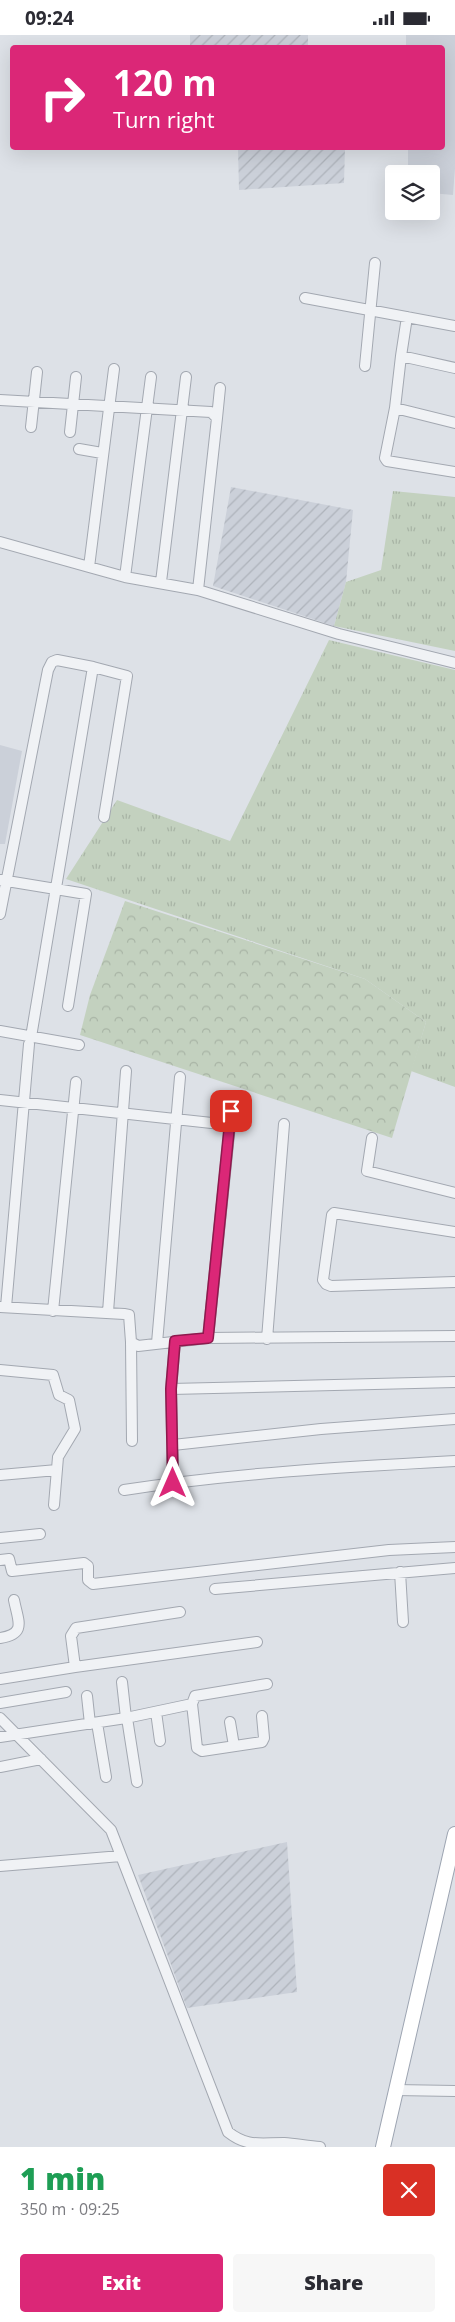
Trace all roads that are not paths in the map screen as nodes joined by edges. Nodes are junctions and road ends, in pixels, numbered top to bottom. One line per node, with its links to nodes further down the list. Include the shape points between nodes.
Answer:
1 (375, 263): 3 (street)
2 (305, 298): 3 (street)
3 (370, 310): 4 (street); 7 (street)
4 (406, 317): 5 (street); 6 (street)
5 (455, 325)
6 (401, 356): 8 (street); 19 (street)
7 (365, 366)
8 (455, 368)
9 (114, 369): 18 (street)
10 (37, 371): 16 (street)
11 (76, 377): 17 (street)
12 (151, 377): 20 (street)
13 (186, 377): 21 (street)
14 (220, 388): 22 (street)
15 (0, 400): 16 (street)
16 (34, 402): 17 (street); 24 (street)
17 (73, 404): 18 (street); 25 (street)
18 (108, 406): 20 (street); 27 (street)
19 (395, 408): 23 (street); 28 (street, via 385,460)
20 (146, 409): 21 (street); 31 (street)
21 (183, 411): 22 (street, via 211,412); 32 (street)
22 (217, 418): 33 (street)
23 (455, 423)
24 (31, 427)
25 (70, 432)
26 (79, 449): 27 (street)
27 (102, 453): 30 (street)
28 (455, 472)
29 (0, 542): 30 (street)
30 (89, 567): 31 (street)
31 (125, 577): 32 (street)
32 (162, 582): 33 (street)
33 (198, 590): 34 (street, via 339,634)
34 (455, 663)
35 (93, 667): 36 (street, via 127,675); 37 (street, via 57,660 48,670); 38 (street)
36 (104, 817)
37 (3, 880): 38 (street); 39 (street)
38 (55, 890): 40 (street, via 86,894); 42 (street)
39 (0, 914)
40 (68, 1006)
41 (0, 1031): 42 (street)
42 (30, 1040): 43 (street); 49 (street)
43 (79, 1045)
44 (126, 1071): 51 (street)
45 (180, 1077): 52 (street)
46 (76, 1082): 50 (street)
47 (233, 1096): 54 (street)
48 (0, 1100): 49 (street)
49 (22, 1102): 50 (street); 59 (street)
50 (74, 1107): 51 (street); 60 (street)
51 (123, 1112): 52 (street); 61 (street)
52 (176, 1119): 54 (street); 67 (street)
53 (284, 1124): 64 (street)
54 (230, 1125): 63 (street)
55 (372, 1138): 56 (street, via 367,1171)
56 (455, 1193)
57 (455, 1232): 58 (street, via 334,1213 323,1280 331,1286)
58 (455, 1282)
59 (3, 1307): 60 (street)
60 (53, 1311): 61 (street)
61 (108, 1313): 66 (street, via 128,1315)
62 (455, 1337): 64 (street)
63 (208, 1338): 64 (street); 65 (street)
64 (267, 1339)
65 (175, 1341): 67 (street); 70 (street)
66 (131, 1342): 67 (street, via 138,1346); 72 (street)
67 (157, 1343)
68 (0, 1370): 75 (street, via 53,1375 59,1395 69,1400 75,1429 59,1455)
69 (455, 1382): 70 (street)
70 (171, 1389): 73 (street)
71 (455, 1419): 73 (street)
72 (132, 1441)
73 (173, 1445): 77 (street)
74 (455, 1461): 77 (street, via 303,1470)
75 (57, 1470): 76 (street); 79 (street)
76 (0, 1475)
77 (173, 1483): 78 (street)
78 (124, 1490)
79 (54, 1505)
80 (40, 1534): 81 (street)
81 (0, 1538)
82 (455, 1547): 83 (street, via 389,1550 93,1584 88,1581 88,1566 84,1563 12,1571 9,1559)
83 (0, 1560)
84 (455, 1568): 85 (street)
85 (400, 1572): 86 (street); 89 (street)
86 (215, 1589)
87 (14, 1600): 90 (street, via 17,1633)
88 (180, 1612): 92 (street, via 76,1628 71,1636)
89 (403, 1622)
90 (0, 1638)
91 (258, 1642): 92 (street)
92 (75, 1667): 93 (street)
93 (0, 1679)
94 (122, 1682): 103 (street)
95 (266, 1684): 99 (street, via 201,1694 195,1696)
96 (66, 1692): 98 (street)
97 (88, 1696): 105 (street)
98 (0, 1703)
99 (192, 1704): 100 (street); 109 (street, via 197,1747 202,1751)
100 (156, 1712): 103 (street); 108 (street)
101 (262, 1716): 109 (street, via 262,1742)
102 (0, 1718): 106 (street)
103 (127, 1718): 105 (street); 113 (street)
104 (230, 1722): 109 (street)
105 (94, 1724): 106 (street); 112 (street)
106 (16, 1735): 107 (street); 110 (street)
107 (0, 1737)
108 (160, 1741)
109 (234, 1746)
110 (41, 1759): 111 (street); 115 (street, via 111,1830)
111 (0, 1767)
112 (106, 1777)
113 (137, 1782)
114 (455, 1834): 117 (main road)
115 (121, 1857): 116 (street); 119 (street, via 228,2132 249,2146 283,2143)
116 (0, 1866)
117 (395, 2090): 118 (street); 120 (main road)
118 (455, 2091)
119 (320, 2147)
120 (382, 2147)

